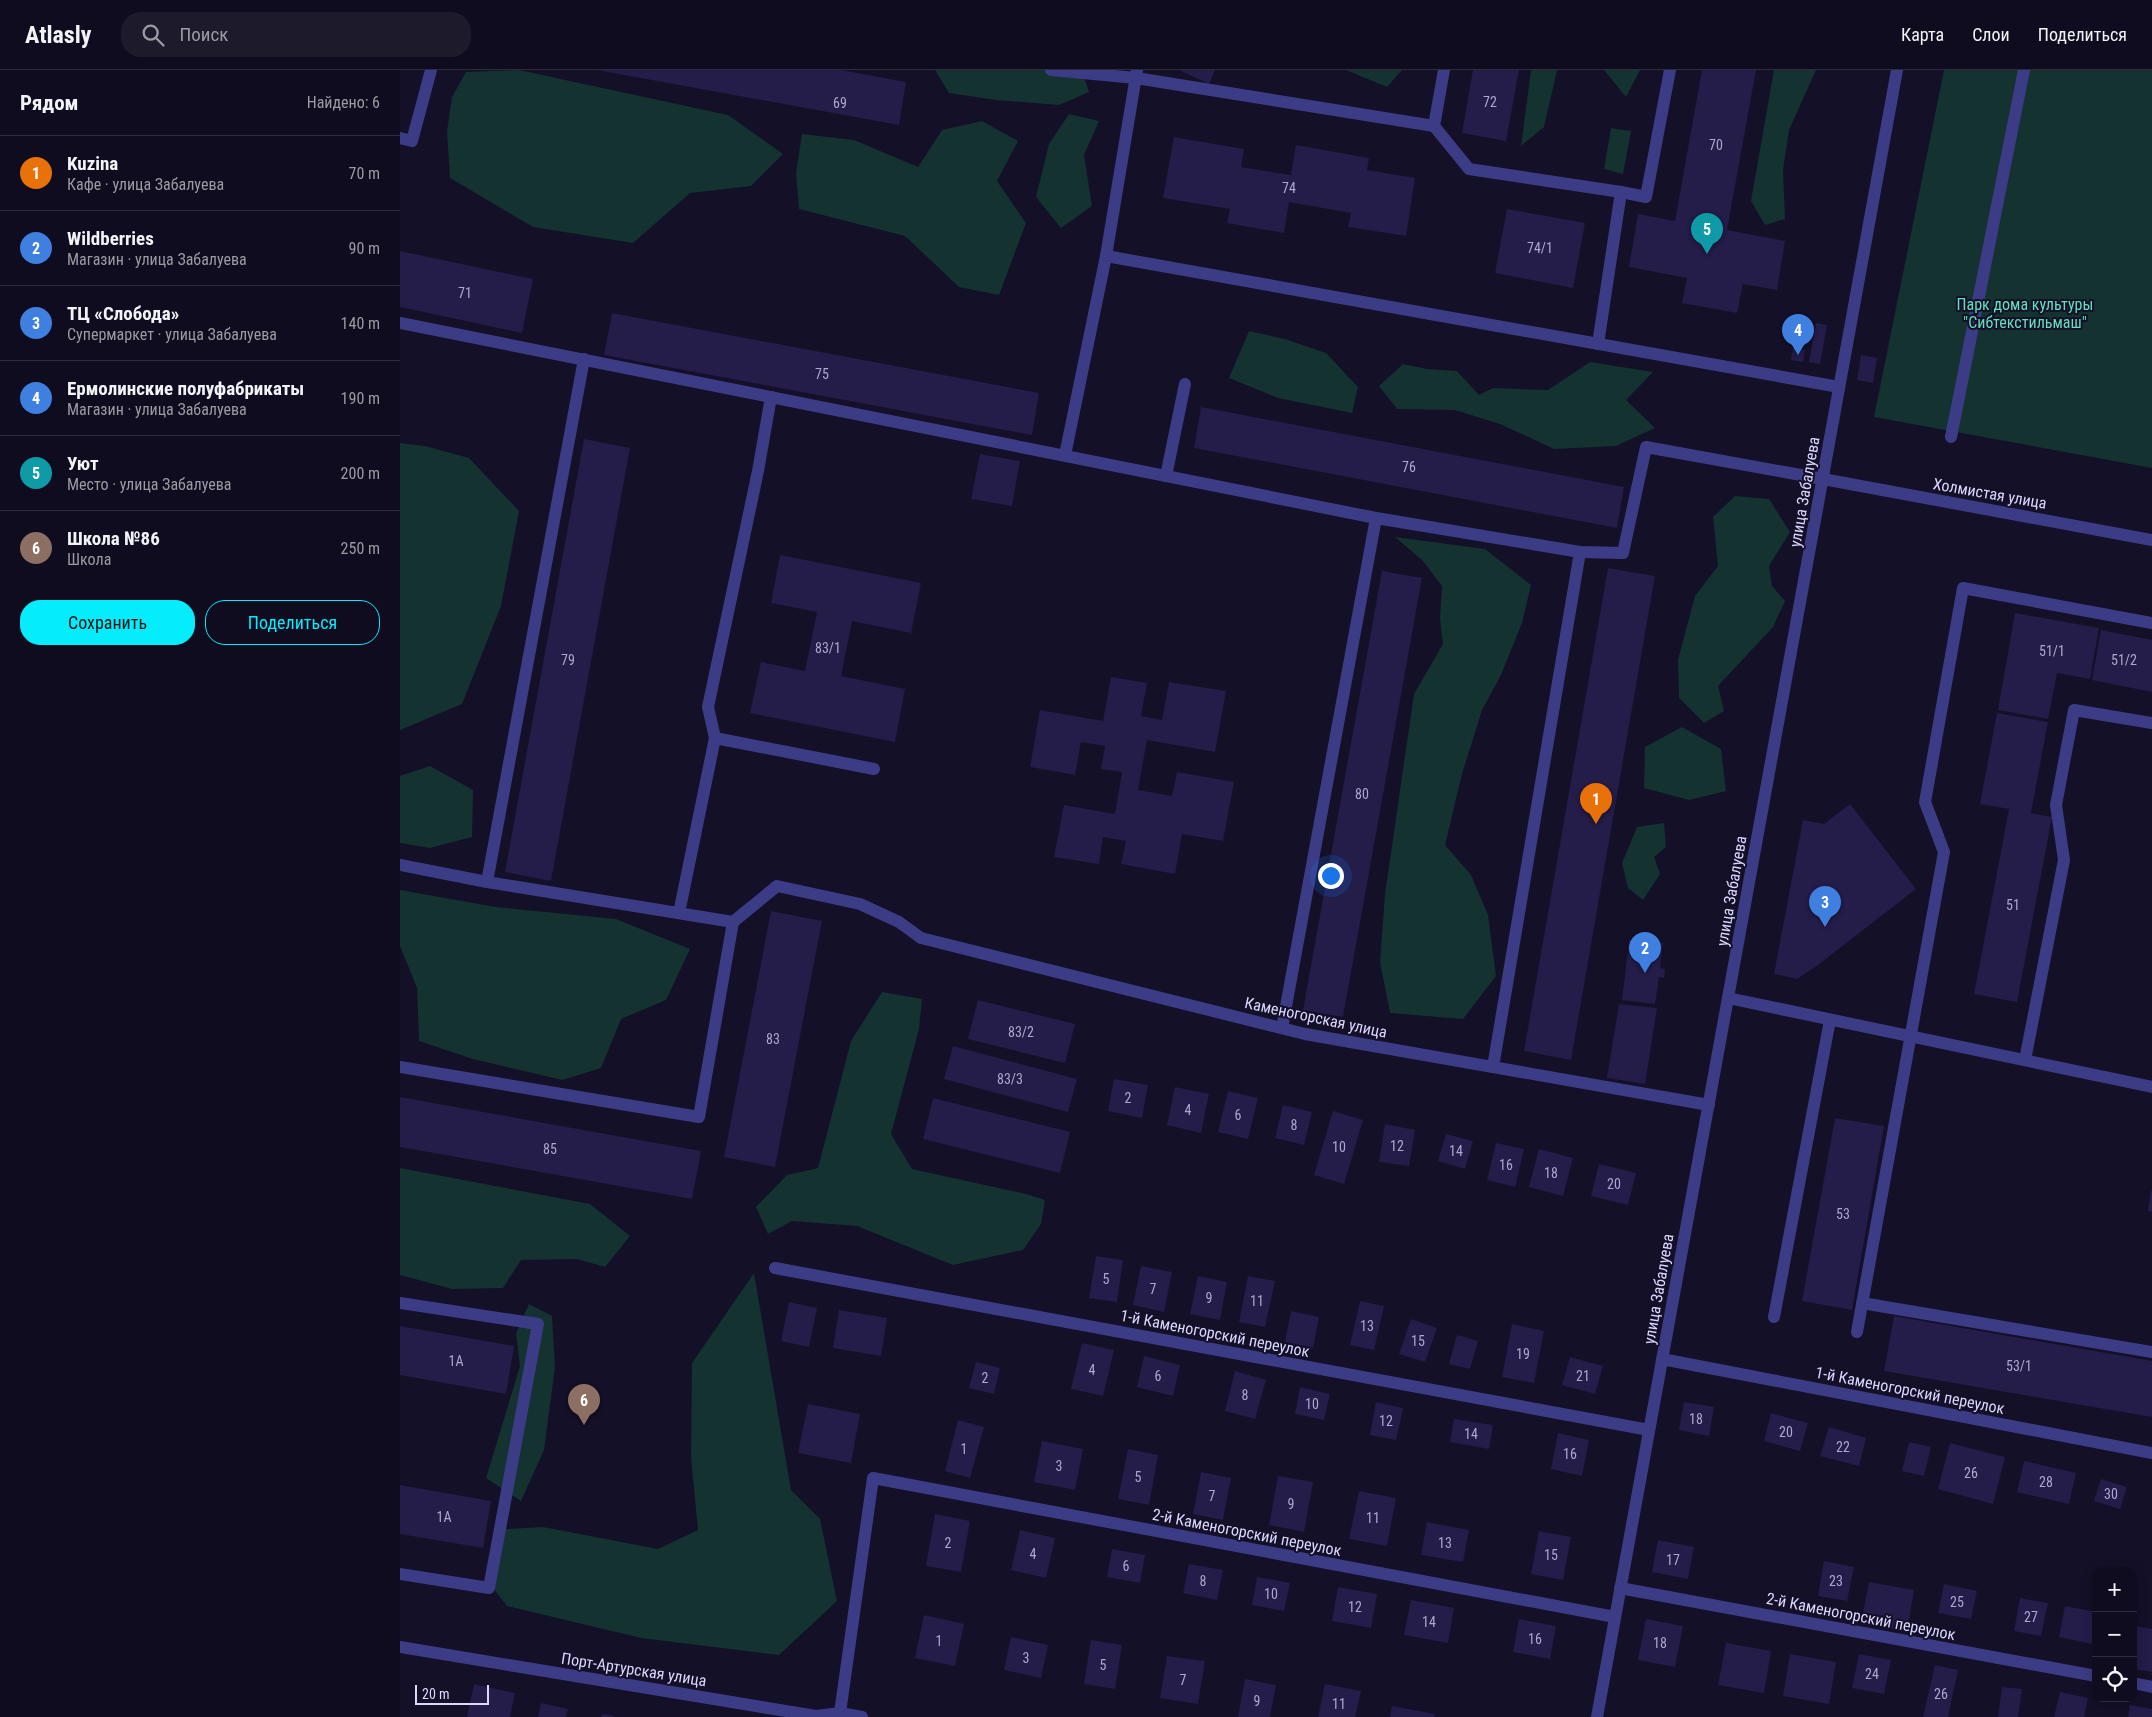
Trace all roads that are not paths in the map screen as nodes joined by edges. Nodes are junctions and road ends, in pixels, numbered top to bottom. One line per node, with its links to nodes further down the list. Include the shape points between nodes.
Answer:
1 (431, 70): 9 (street, via 412,141)
2 (1051, 70): 7 (street)
3 (1444, 70): 8 (street)
4 (1670, 70): 10 (street, via 1646,197)
5 (1897, 70): 16 (street, улица Забалуева)
6 (2024, 70): 18 (street)
7 (1136, 74): 8 (street); 11 (street)
8 (1434, 126): 10 (street, via 1469,169)
9 (400, 138)
10 (1621, 192): 13 (street)
11 (1106, 256): 13 (street); 19 (street)
12 (400, 323): 14 (street)
13 (1598, 344): 16 (street)
14 (584, 359): 17 (street); 30 (street)
15 (1185, 384): 20 (street)
16 (1840, 387): 21 (street, улица Забалуева)
17 (771, 397): 19 (street); 27 (street, via 708,707)
18 (1950, 437)
19 (1065, 456): 20 (street)
20 (1166, 476): 22 (street)
21 (1823, 479): 23 (street, Холмистая улица); 24 (street, Холмистая улица, via 1646,447 1623,553); 33 (street, улица Забалуева)
22 (1376, 518): 24 (street); 35 (street)
23 (2152, 540)
24 (1580, 552): 39 (street)
25 (2152, 623): 36 (street, via 1963,588 1925,802 1944,852)
26 (2152, 723): 37 (street, via 2074,710 2056,805 2064,860)
27 (715, 738): 28 (street); 31 (street)
28 (874, 769)
29 (400, 865): 30 (street)
30 (486, 882): 31 (street)
31 (679, 913): 32 (street)
32 (733, 922): 35 (street, Каменогорская улица, via 777,886 860,904 900,922 921,938); 38 (street, via 699,1117)
33 (1728, 998): 34 (street); 41 (street, улица Забалуева)
34 (1830, 1020): 36 (street); 45 (street)
35 (1282, 1028): 39 (street, Каменогорская улица)
36 (1910, 1036): 37 (street); 44 (street)
37 (2025, 1060): 40 (street)
38 (400, 1066)
39 (1493, 1067): 41 (street, Каменогорская улица)
40 (2152, 1087)
41 (1709, 1105): 48 (street, улица Забалуева)
42 (776, 1268): 49 (street, 1-й Каменогорский переулок)
43 (400, 1303): 51 (street, via 538,1324 489,1588)
44 (1862, 1303): 46 (street); 47 (street)
45 (1774, 1317)
46 (1857, 1332)
47 (2152, 1352)
48 (1662, 1359): 49 (street, улица Забалуева); 50 (street, 1-й Каменогорский переулок)
49 (1649, 1430): 52 (street, улица Забалуева)
50 (2152, 1453)
51 (400, 1574)
52 (1620, 1588): 53 (street, улица Забалуева); 55 (street, 2-й Каменогорский переулок)
53 (1615, 1617): 58 (street, 2-й Каменогорский переулок, via 873,1478); 61 (street, улица Забалуева)
54 (400, 1647): 59 (street, Порт-Артурская улица)
55 (2092, 1675)
56 (2137, 1685): 57 (street)
57 (2152, 1687)
58 (840, 1713): 59 (street, Порт-Артурская улица); 60 (street, Порт-Артурская улица)
59 (816, 1716)
60 (862, 1717)
61 (1597, 1717)

